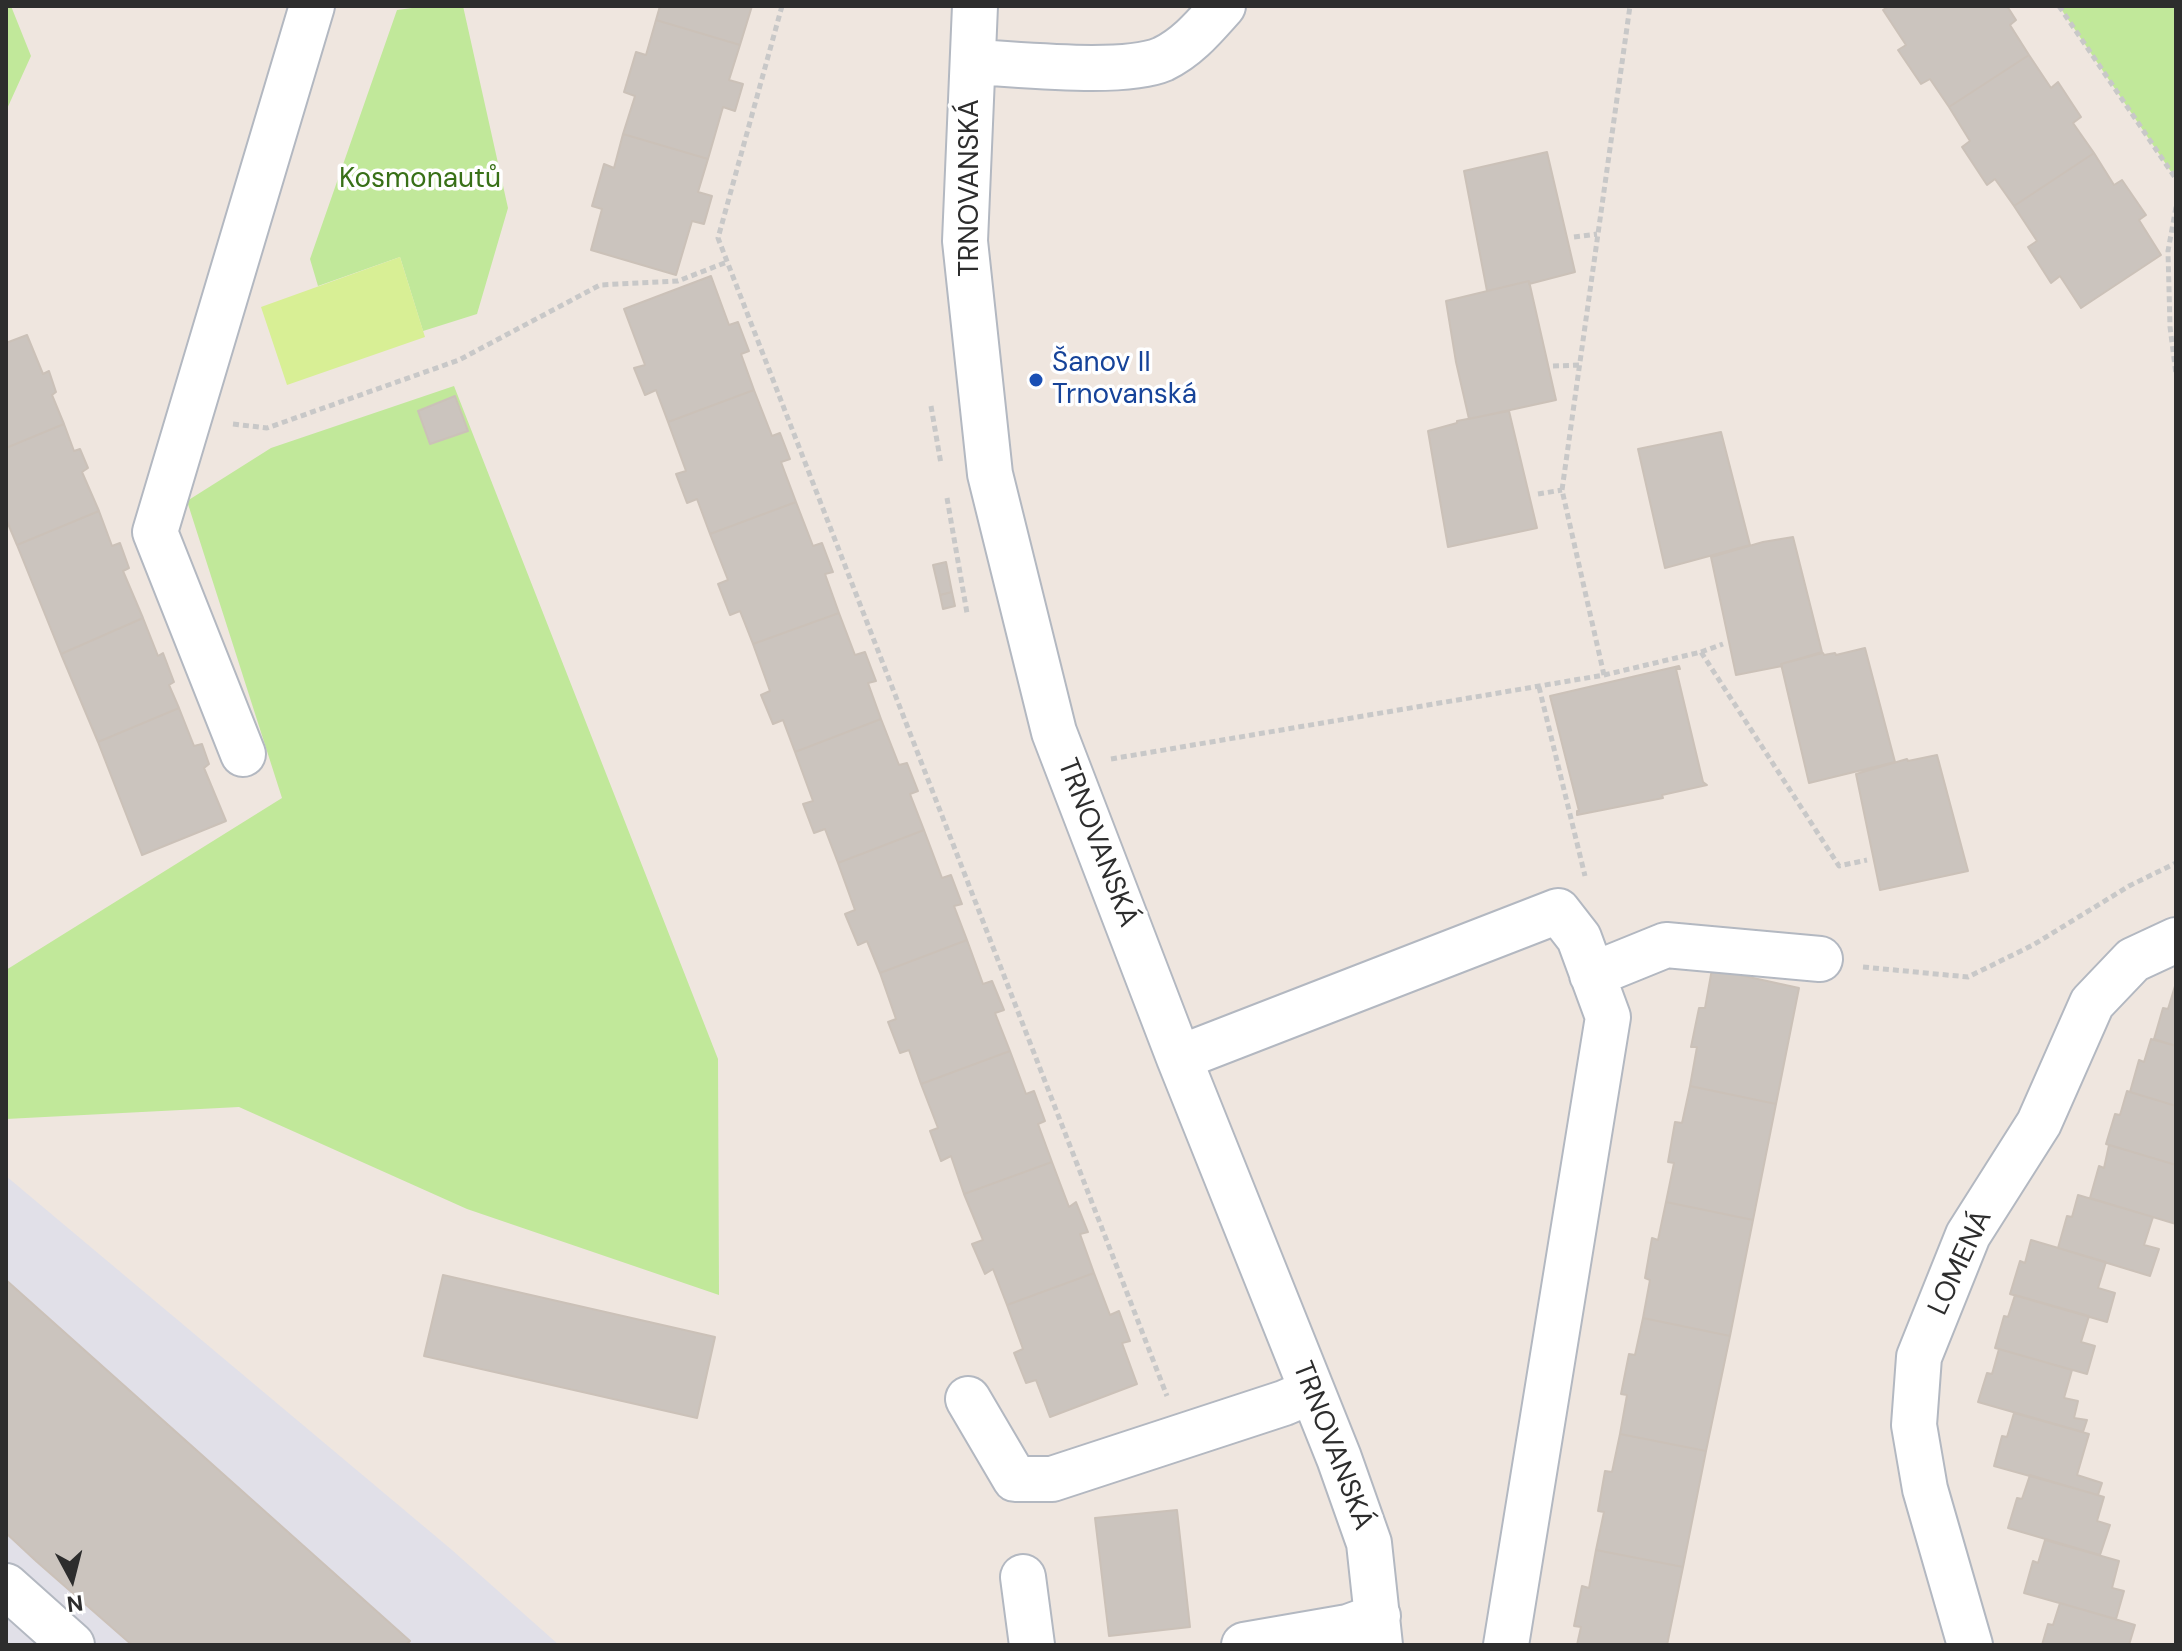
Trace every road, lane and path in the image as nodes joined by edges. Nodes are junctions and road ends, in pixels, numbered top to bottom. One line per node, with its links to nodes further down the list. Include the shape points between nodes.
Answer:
1 (312, 6): 17 (street)
2 (782, 6): 12 (path, via 718,238)
3 (975, 6): 7 (street, TRNOVANSKÁ)
4 (1223, 6): 7 (street, via 1191,41 1162,59 1124,68)
5 (1630, 6): 10 (path)
6 (2059, 6): 8 (path)
7 (973, 62): 28 (street, TRNOVANSKÁ, via 965,241 990,474)
8 (2176, 179)
9 (2176, 207): 15 (path, via 2168,251)
10 (1597, 234): 11 (path); 13 (path)
11 (1574, 237)
12 (727, 262): 17 (path, via 678,281 600,285 459,360 267,428); 38 (path)
13 (1580, 365): 14 (path); 19 (path)
14 (1553, 366)
15 (2176, 374)
16 (931, 406): 18 (path)
17 (188, 419): 27 (street, via 155,532)
18 (941, 465)
19 (1562, 490): 20 (path); 25 (path)
20 (1538, 494)
21 (946, 495): 22 (path)
22 (967, 613)
23 (1723, 644): 24 (path)
24 (1701, 652): 25 (path); 29 (path, via 1839,866)
25 (1604, 675): 26 (path)
26 (1539, 687): 28 (path); 31 (path, via 1585,880)
27 (243, 754)
28 (1067, 766): 35 (street, TRNOVANSKÁ)
29 (1867, 860)
30 (2176, 863): 33 (path, via 1968,977)
31 (1558, 911): 34 (street, via 1579,938); 35 (street)
32 (2176, 940): 46 (street, LOMENÁ, via 2133,960 2092,1003 2039,1123 1968,1235 1919,1357 1914,1425 1925,1489)
33 (1820, 959): 34 (street, via 1666,945)
34 (1592, 975): 45 (street, via 1608,1017)
35 (1179, 1058): 36 (street, TRNOVANSKÁ)
36 (1312, 1391): 38 (street); 41 (street, TRNOVANSKÁ, via 1369,1543)
37 (968, 1399): 38 (street, via 1015,1479 1052,1479)
38 (1183, 1436)
39 (1023, 1577): 43 (street)
40 (6, 1586): 42 (street)
41 (1379, 1631): 44 (street, via 1348,1627)
42 (72, 1645)
43 (1032, 1645)
44 (1244, 1645)
45 (1506, 1645)
46 (1970, 1645)

